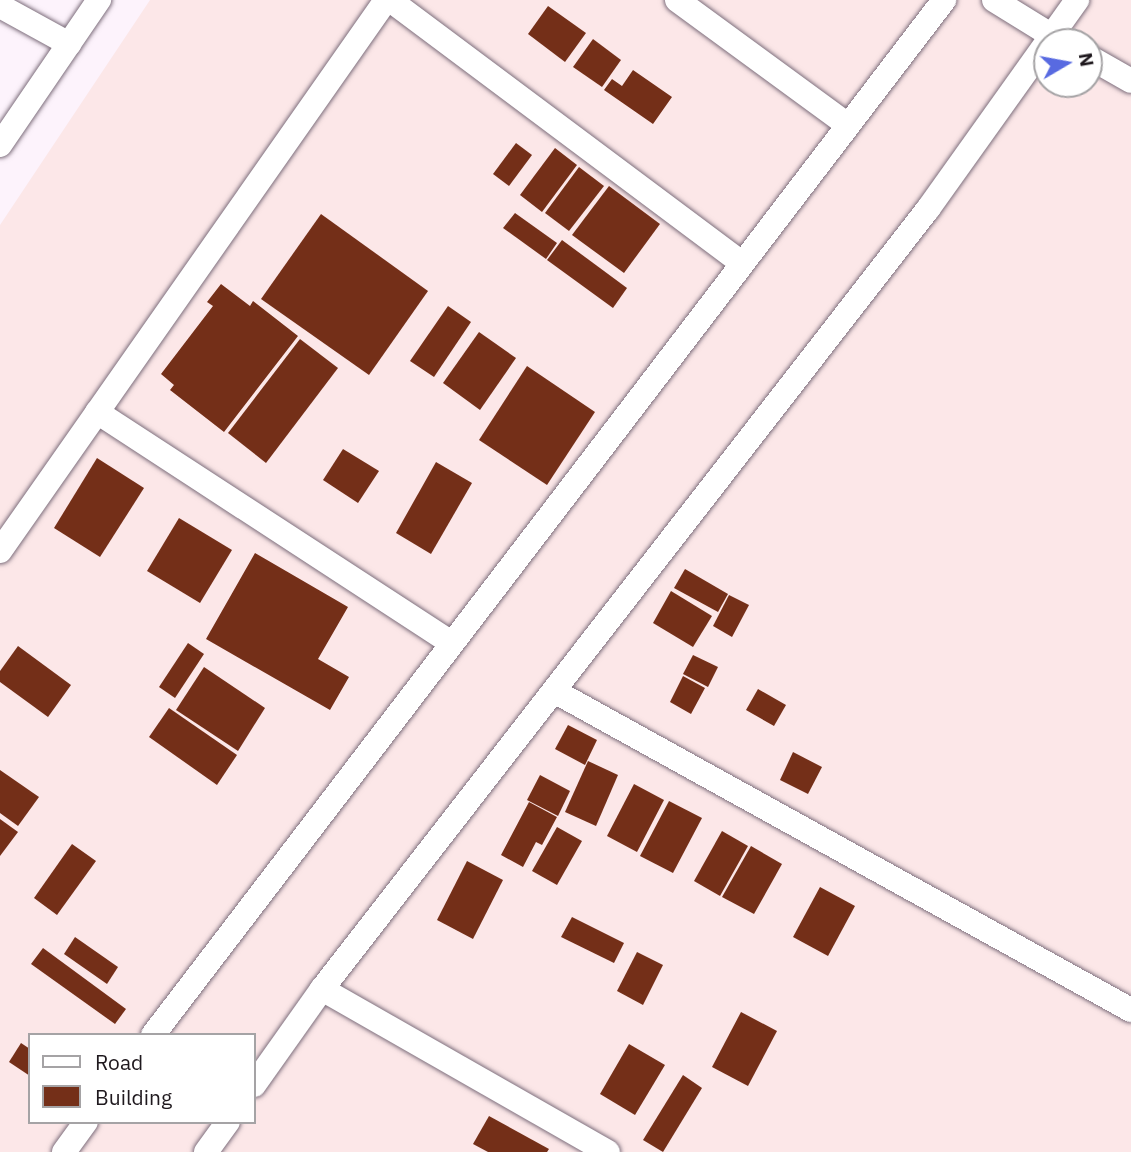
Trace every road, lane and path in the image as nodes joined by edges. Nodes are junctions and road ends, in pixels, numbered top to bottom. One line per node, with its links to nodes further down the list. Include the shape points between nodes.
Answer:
1 (99, 0): 10 (street)
2 (388, 0): 16 (street); 17 (street)
3 (677, 0): 14 (street)
4 (944, 0): 14 (street)
5 (994, 0): 8 (street)
6 (1077, 0): 9 (street)
7 (0, 6): 10 (street)
8 (1040, 28)
9 (1062, 28)
10 (69, 44): 15 (street)
11 (1103, 65): 13 (street)
12 (1033, 69): 20 (street)
13 (1131, 80)
14 (848, 125): 16 (street)
15 (0, 145)
16 (742, 263): 19 (street)
17 (97, 412): 18 (street); 19 (street)
18 (0, 551)
19 (450, 642): 23 (street)
20 (554, 691): 21 (street); 22 (street)
21 (323, 989): 24 (street); 29 (street)
22 (1131, 1010)
23 (155, 1033)
24 (256, 1083)
25 (85, 1124): 27 (street)
26 (227, 1124): 28 (street)
27 (64, 1152)
28 (206, 1152)
29 (608, 1152)

